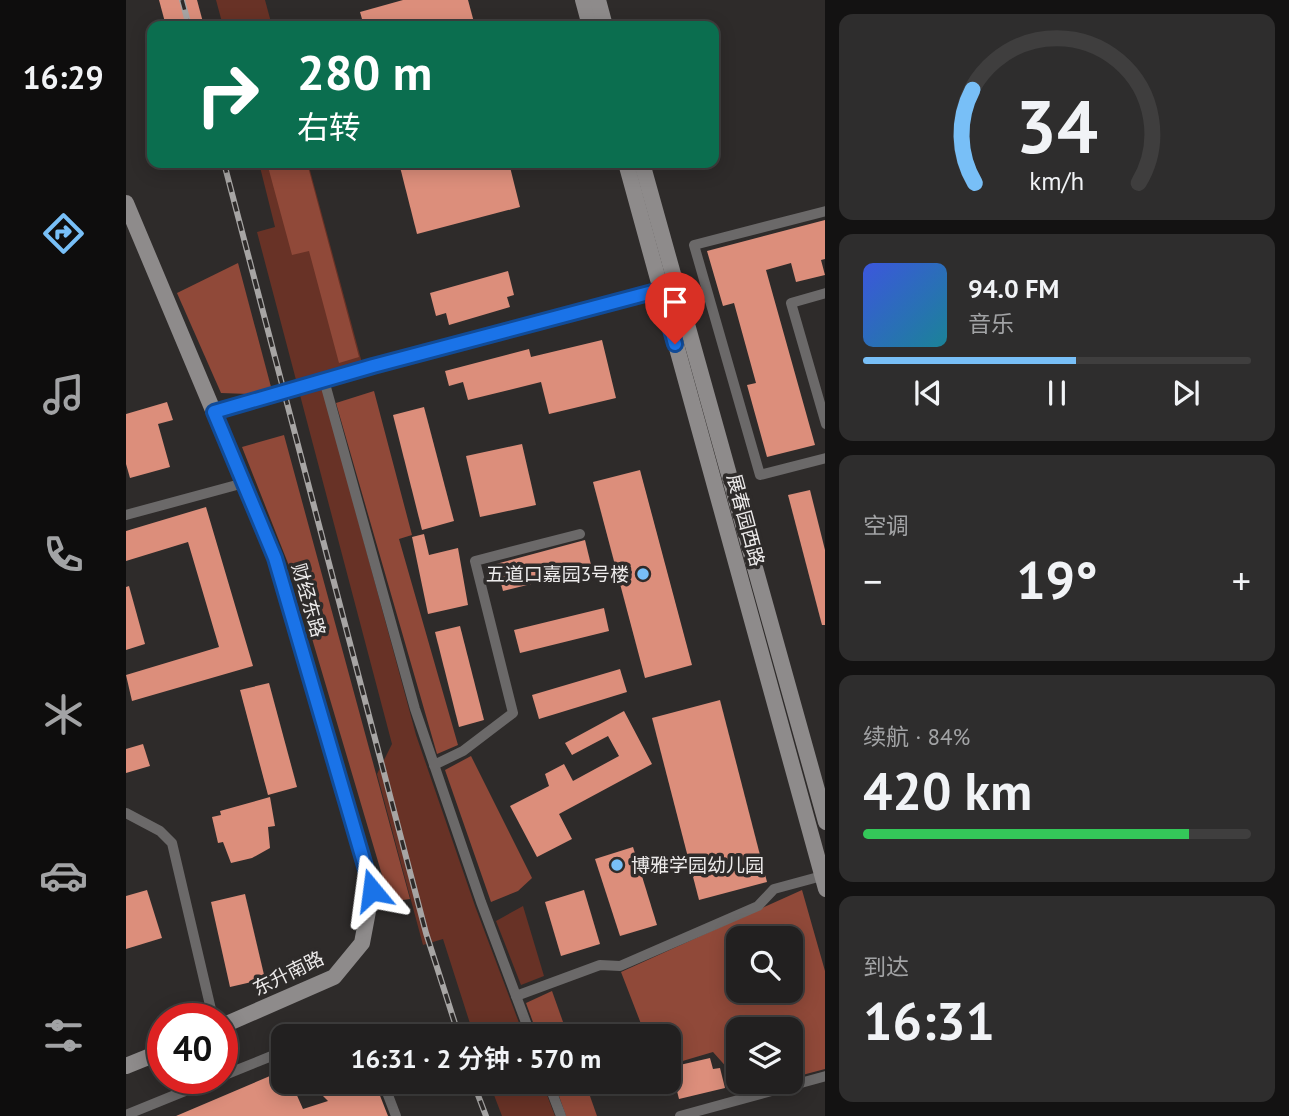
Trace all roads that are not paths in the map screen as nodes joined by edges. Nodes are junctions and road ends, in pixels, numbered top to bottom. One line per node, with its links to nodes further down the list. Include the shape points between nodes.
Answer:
1 (583, 0): 3 (main road)
2 (598, 0): 4 (main road)
3 (589, 21)
4 (604, 21)
5 (627, 168): 9 (main road, 展春园西路)
6 (643, 168): 20 (main road, 展春园西路)
7 (126, 203): 12 (main road, 财经东路)
8 (825, 211): 14 (street, via 694,245 760,475)
9 (660, 290): 11 (street); 21 (main road, 展春园西路)
10 (825, 293): 13 (street, via 791,303)
11 (324, 380): 12 (street); 18 (street)
12 (214, 412): 15 (main road, 财经东路)
13 (825, 424)
14 (825, 457)
15 (244, 483): 16 (street); 22 (main road, 财经东路, via 275,558 372,890)
16 (126, 515)
17 (580, 534): 18 (street, via 475,561 513,713 463,751)
18 (434, 765): 23 (street)
19 (126, 813): 24 (street, via 172,843)
20 (825, 822)
21 (823, 882): 23 (street, via 774,889 758,906 620,966 600,965)
22 (362, 943): 25 (main road, 东升南路, via 334,977)
23 (516, 996): 26 (street)
24 (209, 1003)
25 (238, 1019)
26 (526, 1024)
27 (271, 1056): 30 (street)
28 (147, 1057): 29 (main road)
29 (126, 1066)
30 (238, 1070)
31 (825, 1076): 38 (street)
32 (178, 1094): 35 (street)
33 (388, 1094): 36 (street)
34 (553, 1094): 37 (street)
35 (126, 1115)
36 (396, 1116)
37 (561, 1116)
38 (680, 1116)

